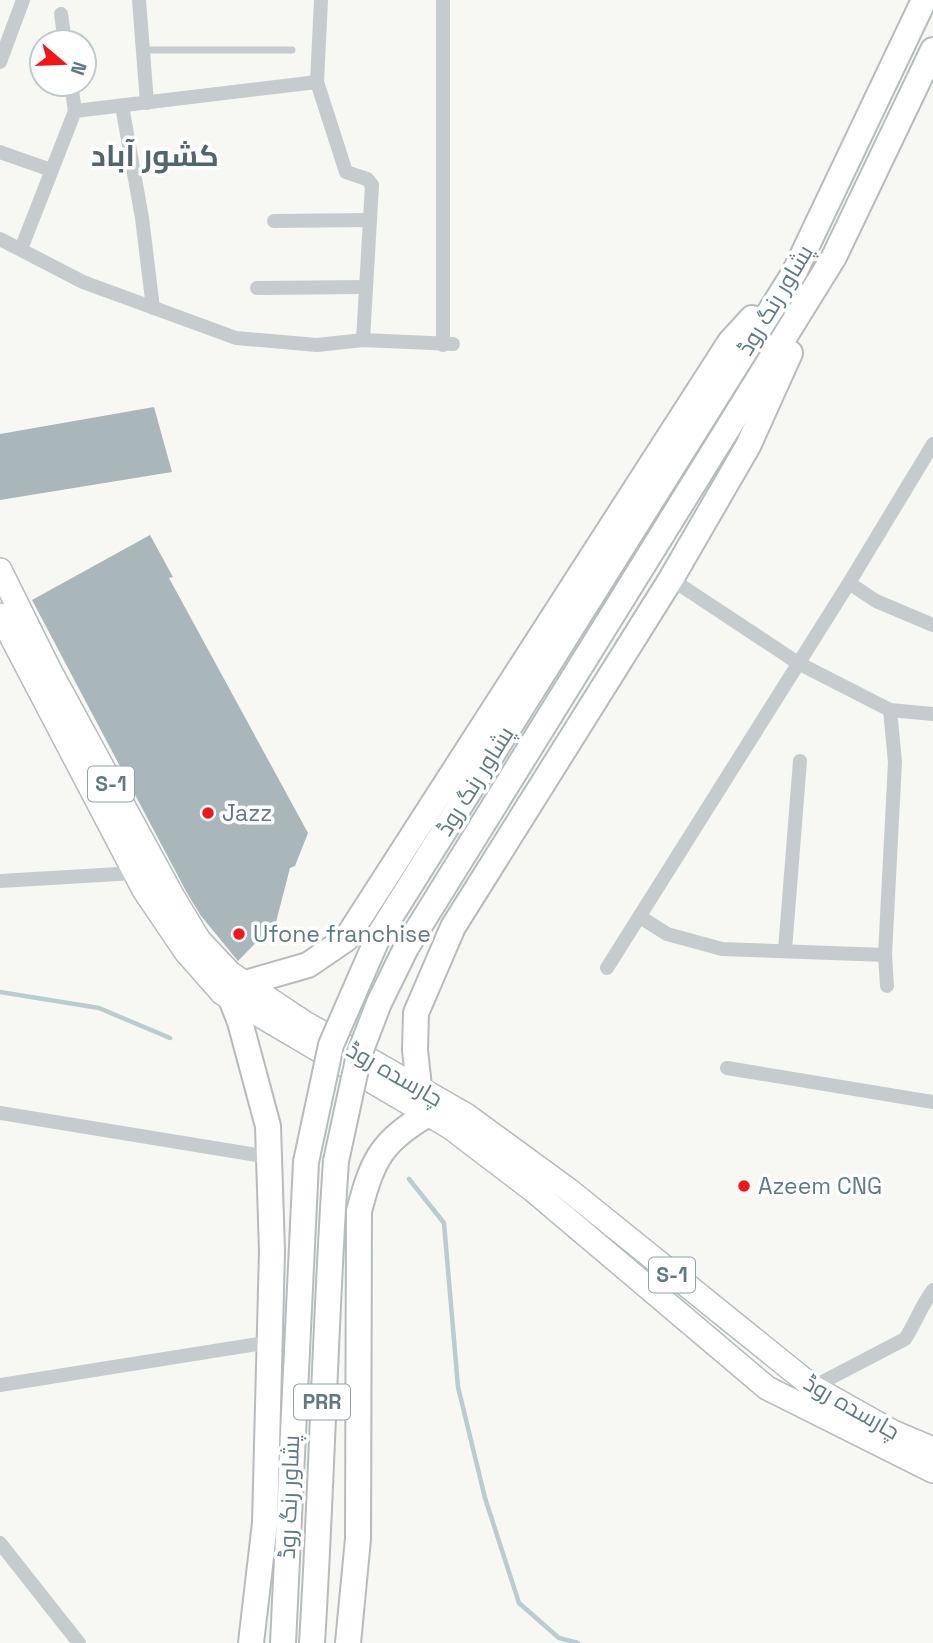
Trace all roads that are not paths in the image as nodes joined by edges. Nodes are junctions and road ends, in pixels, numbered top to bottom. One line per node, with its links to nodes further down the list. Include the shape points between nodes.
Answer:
1 (23, 0): 11 (street)
2 (139, 0): 8 (street)
3 (321, 0): 12 (street)
4 (443, 0): 28 (street, via 448,344)
5 (924, 0): 24 (highway, پشاور رنگ روڈ)
6 (61, 14): 7 (street)
7 (63, 28)
8 (141, 50): 9 (lane); 14 (street)
9 (292, 50)
10 (933, 50): 23 (highway, پشاور رنگ روڈ)
11 (0, 62)
12 (317, 82): 14 (street); 20 (street, via 346,172 368,179 372,185)
13 (73, 98): 16 (street)
14 (147, 103): 15 (street)
15 (122, 106): 16 (street); 27 (street)
16 (75, 111): 18 (street)
17 (0, 152): 18 (street)
18 (51, 170): 22 (street)
19 (274, 220): 20 (street)
20 (370, 220): 25 (street)
21 (0, 239): 22 (street)
22 (21, 249): 27 (street, via 83,282)
23 (834, 257): 31 (highway, via 748,446); 64 (highway, پشاور رنگ روڈ / PRR, bridge, via 407,948 359,1055 336,1161 323,1349)
24 (794, 273): 46 (highway, via 730,342 346,939 308,965); 63 (highway, پشاور رنگ روڈ / PRR, bridge, via 379,935 331,1045 306,1163)
25 (366, 287): 26 (street); 28 (street)
26 (257, 288)
27 (153, 308): 28 (street, via 249,340 317,345)
28 (363, 340)
29 (933, 444): 32 (street)
30 (0, 570): 46 (main road, چارسدہ روڈ / S-1, via 183,915)
31 (671, 579): 35 (street); 48 (highway, via 453,927 416,1013)
32 (849, 583): 34 (street, via 876,601); 35 (street)
33 (0, 615): 39 (main road, چارسدہ روڈ / S-1)
34 (932, 624)
35 (797, 663): 36 (street); 41 (street)
36 (890, 710): 37 (street); 43 (street, via 895,762)
37 (933, 714)
38 (800, 761): 42 (street)
39 (135, 873): 40 (street); 46 (main road, چارسدہ روڈ / S-1, via 186,953)
40 (0, 881)
41 (640, 917): 42 (street, via 667,934 722,948); 44 (street)
42 (785, 950): 43 (street)
43 (884, 955): 45 (street)
44 (607, 968)
45 (887, 986)
46 (236, 992): 48 (main road, چارسدہ روڈ / S-1, via 305,1023); 50 (main road, چارسدہ روڈ / S-1); 52 (highway, via 268,1126)
47 (727, 1068): 49 (street)
48 (419, 1087): 56 (main road, چارسدہ روڈ / S-1, via 466,1115 570,1191)
49 (933, 1102)
50 (430, 1113): 57 (main road, چارسدہ روڈ / S-1, via 534,1191 767,1388); 65 (highway, via 388,1142 371,1167 359,1211 358,1539)
51 (0, 1114): 52 (street)
52 (269, 1157): 54 (highway)
53 (933, 1290): 56 (street, via 905,1339)
54 (270, 1342): 55 (street); 62 (highway, via 265,1523)
55 (0, 1385)
56 (813, 1387): 57 (main road, چارسدہ روڈ / S-1)
57 (890, 1441): 58 (main road, چارسدہ روڈ / S-1); 59 (main road, چارسدہ روڈ / S-1)
58 (933, 1450)
59 (933, 1471)
60 (0, 1543): 61 (street)
61 (79, 1643)
62 (251, 1643)
63 (283, 1643)
64 (312, 1643)
65 (348, 1643)

